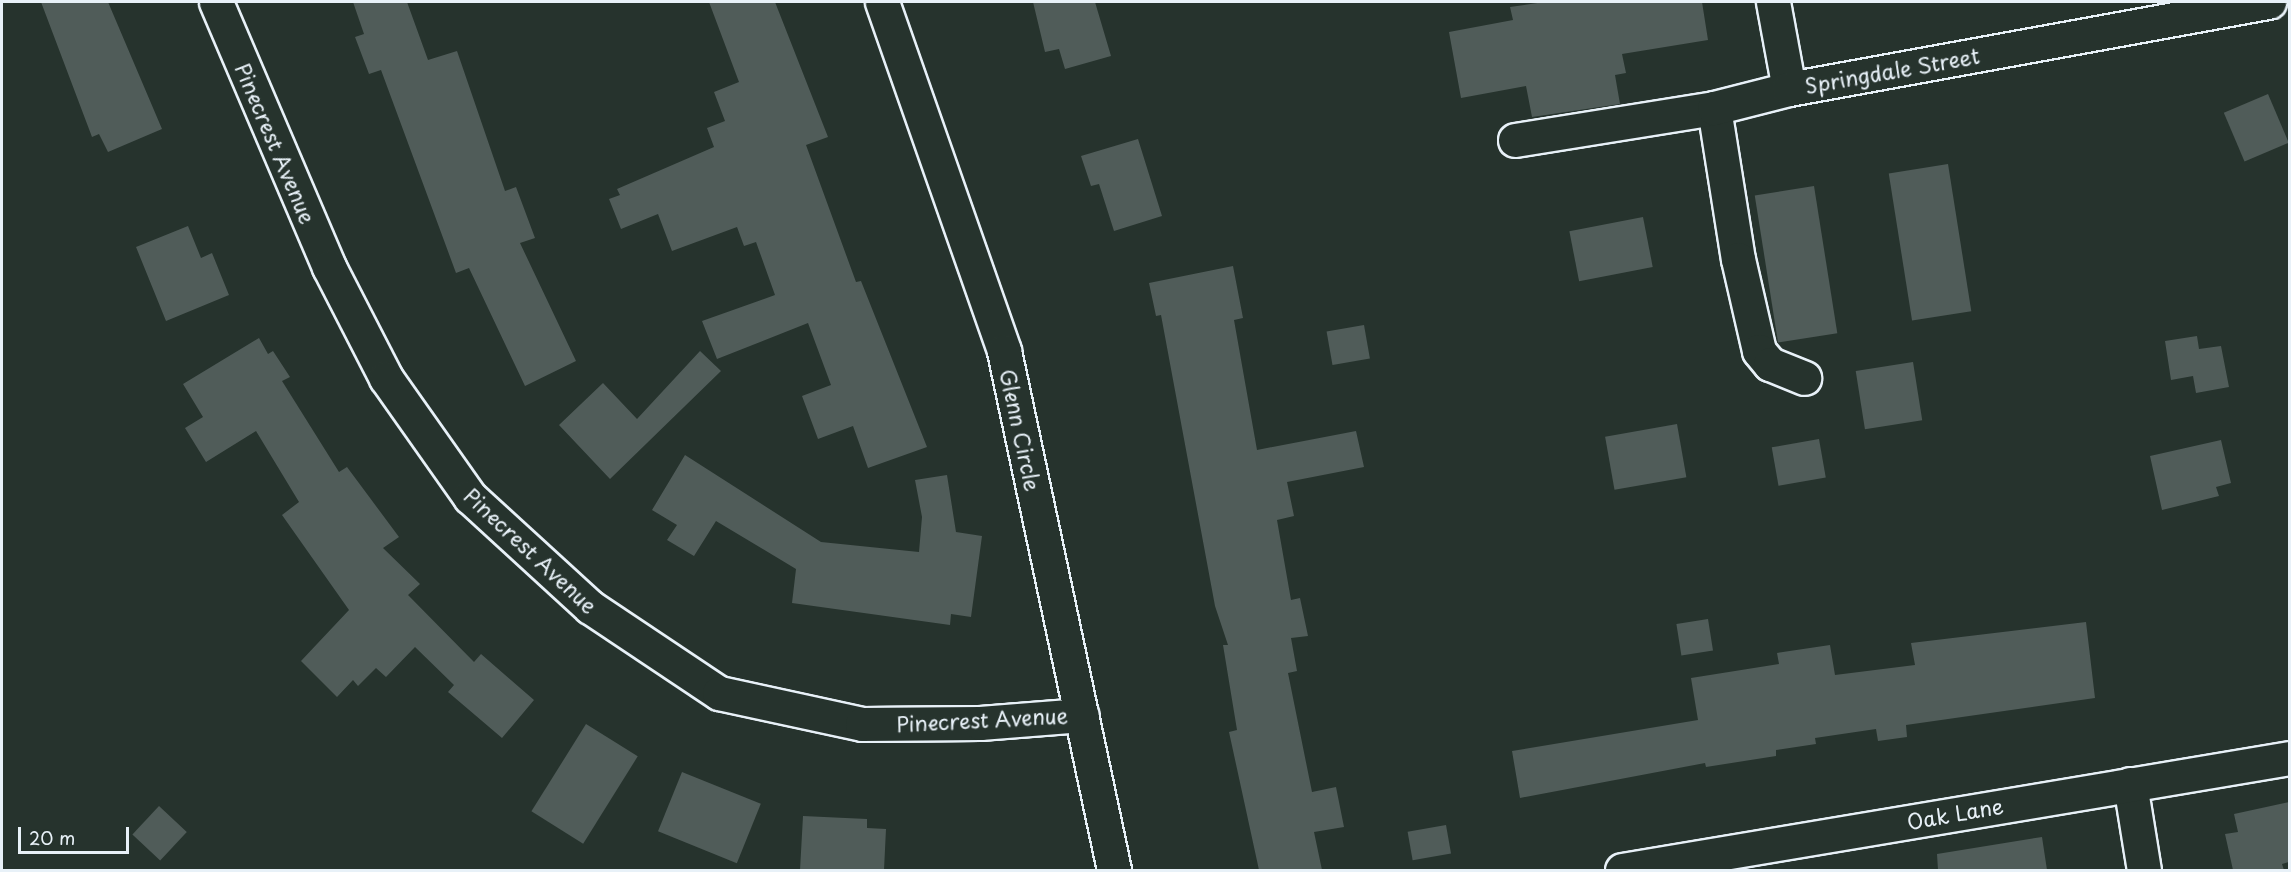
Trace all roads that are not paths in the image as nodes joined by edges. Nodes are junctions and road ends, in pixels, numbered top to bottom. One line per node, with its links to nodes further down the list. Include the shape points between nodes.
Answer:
1 (216, 2): 9 (street, Pinecrest Avenue, via 329,267 386,378 470,497 590,607 719,693 862,724 980,723)
2 (882, 2): 9 (street, Glenn Circle, via 984,284 1004,351)
3 (1773, 2): 5 (street)
4 (2269, 2): 5 (street, Springdale Street)
5 (1789, 89): 6 (street, Springdale Street)
6 (1714, 108): 7 (street, Springdale Street); 8 (street, via 1738,259 1759,351 1770,364)
7 (1515, 140)
8 (1804, 378)
9 (1082, 714): 12 (street, Glenn Circle)
10 (2289, 758): 11 (street, Oak Lane)
11 (2130, 784): 13 (street, Oak Lane); 14 (street)
12 (1114, 870)
13 (1622, 870)
14 (2144, 870)

